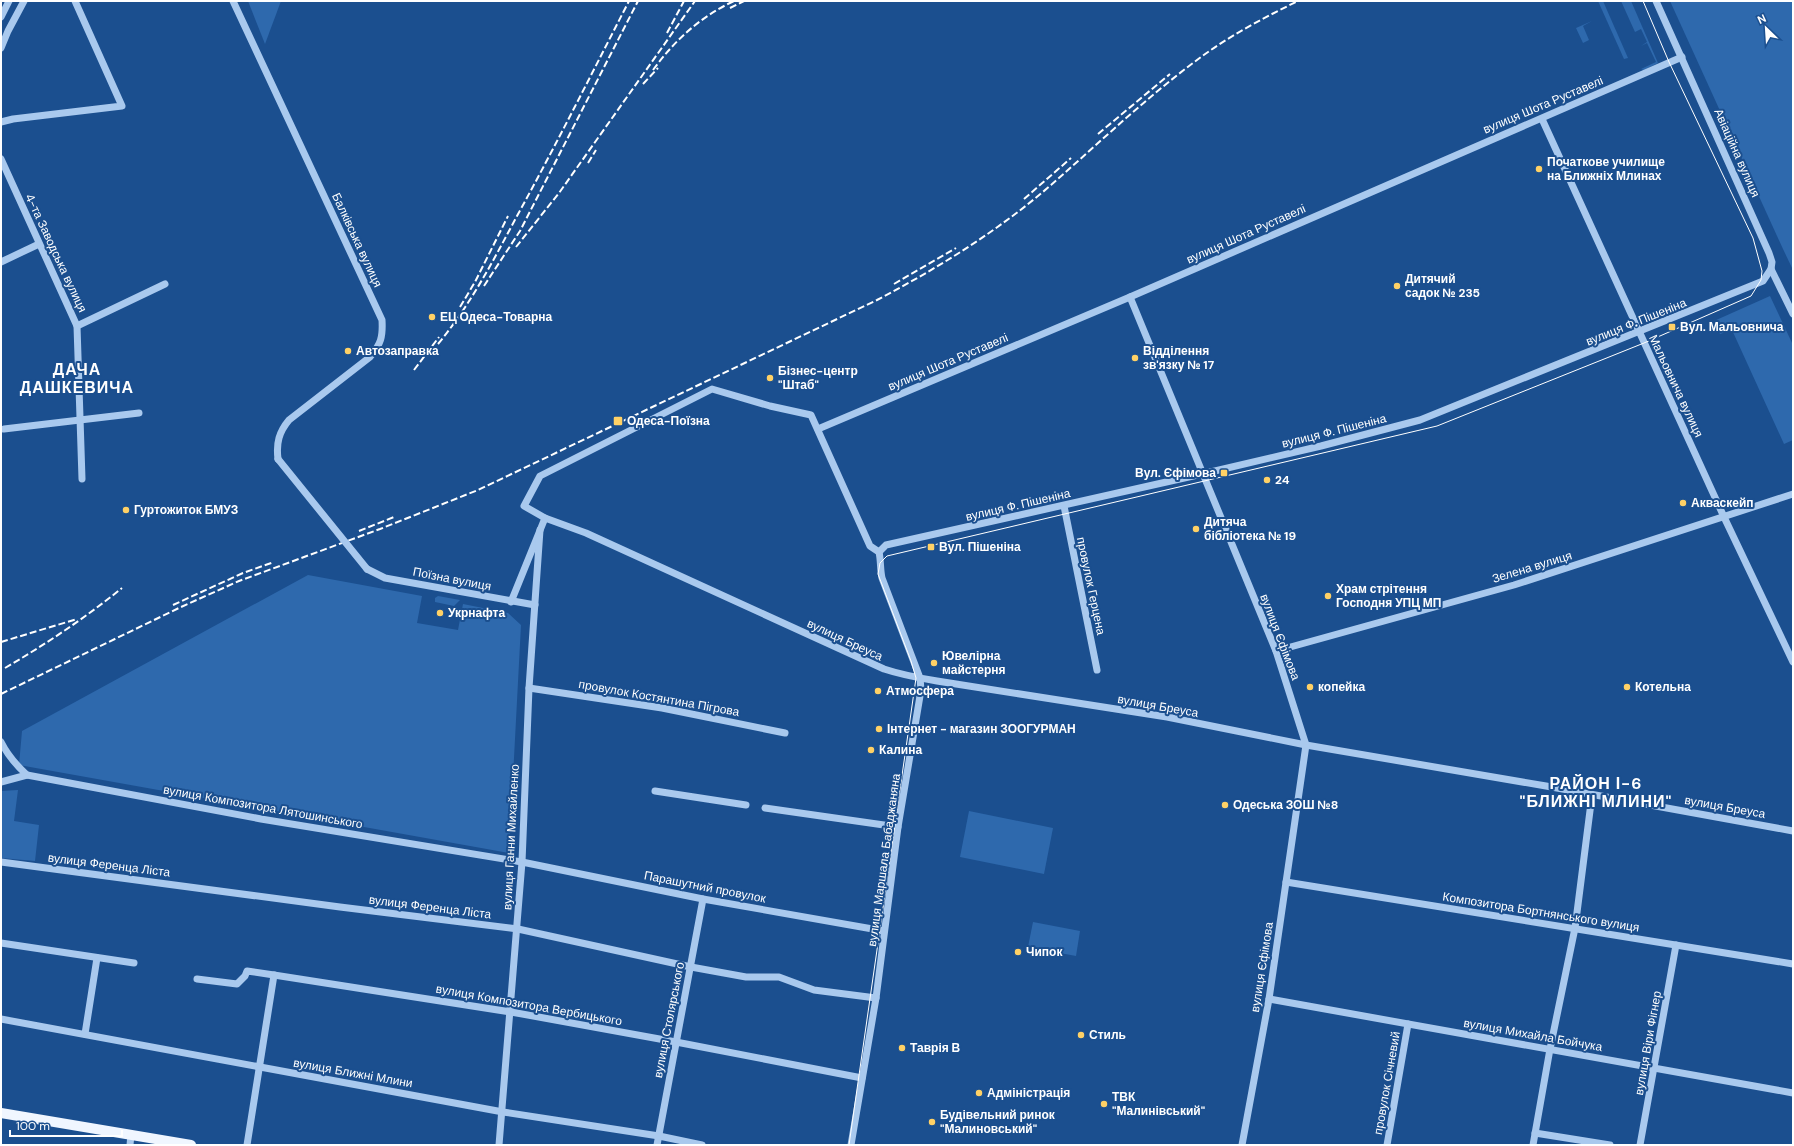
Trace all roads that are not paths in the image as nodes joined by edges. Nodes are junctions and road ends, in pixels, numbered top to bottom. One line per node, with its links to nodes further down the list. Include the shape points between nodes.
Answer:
1 (9, 1): 6 (street)
2 (24, 1): 7 (street)
3 (75, 1): 10 (street, via 122,106)
4 (233, 1): 32 (street, Балківська вулиця, bridge, via 376,307 382,327 383,334 378,347 370,358 289,420 281,428 277,447 278,459)
5 (1656, 1): 8 (street, Авіаційна вулиця)
6 (1, 17)
7 (1, 48)
8 (1682, 57): 9 (street, вулиця Шота Руставелі); 14 (street, Авіаційна вулиця, via 1769,253)
9 (1542, 119): 16 (street, вулиця Шота Руставелі); 19 (street, Мальовнича вулиця)
10 (1, 122)
11 (1, 159): 12 (street, 4-та Заводська вулиця)
12 (39, 244): 13 (street); 18 (street, 4-та Заводська вулиця)
13 (1, 262)
14 (1771, 269): 17 (street, Авіаційна вулиця); 19 (street, вулиця Ф. Пішеніна, via 1763,281)
15 (165, 284): 18 (street)
16 (1130, 297): 23 (street, вулиця Шота Руставелі); 24 (street, вулиця Єфімова)
17 (1793, 314)
18 (77, 326): 21 (street, 4-та Заводська вулиця)
19 (1639, 332): 24 (street, вулиця Ф. Пішеніна, via 1420,420); 28 (street, Мальовнича вулиця)
20 (139, 413): 21 (street)
21 (79, 419): 22 (street); 25 (street, 4-та Заводська вулиця)
22 (4, 429)
23 (818, 429): 29 (street, вулиця Бреуса, via 811,415 712,389 540,476 524,506); 31 (street, via 870,546)
24 (1202, 474): 27 (street, вулиця Ф. Пішеніна); 35 (street, вулиця Єфімова)
25 (82, 479)
26 (1793, 494): 28 (street, Зелена вулиця)
27 (1064, 506): 31 (street, вулиця Ф. Пішеніна, via 886,546); 37 (street, провулок Герцена)
28 (1724, 517): 35 (street, Зелена вулиця, via 1514,585); 36 (street, Мальовнича вулиця)
29 (545, 518): 30 (street, вулиця Ганни Михайленко); 38 (street, вулиця Бреуса, via 586,533 884,670)
30 (540, 530): 33 (street, вулиця Ганни Михайленко); 34 (street, вулиця Ганни Михайленко)
31 (879, 552): 38 (street, вулиця Маршала Бабаджаняна, via 882,578)
32 (367, 569): 33 (street, Поїзна вулиця, via 386,578)
33 (511, 602): 34 (street, Поїзна вулиця)
34 (535, 605): 39 (street, вулиця Ганни Михайленко)
35 (1276, 651): 42 (street, вулиця Єфімова)
36 (1793, 662)
37 (1098, 670)
38 (920, 678): 42 (street, вулиця Бреуса, via 1168,718); 50 (street, вулиця Маршала Бабаджаняна, via 921,690)
39 (529, 688): 40 (street, провулок Костянтина Пігрова, via 662,708); 53 (street, вулиця Ганни Михайленко)
40 (785, 732)
41 (1, 742): 43 (street)
42 (1306, 745): 47 (street, вулиця Бреуса); 54 (street, вулиця Єфімова)
43 (4, 755): 44 (street)
44 (27, 775): 45 (street, вулиця Композитора Лятошинського); 53 (street, вулиця Композитора Лятошинського, via 261,819)
45 (1, 782)
46 (655, 791): 48 (street)
47 (1592, 795): 51 (street, вулиця Бреуса); 56 (street)
48 (746, 805)
49 (766, 808): 50 (street)
50 (898, 827): 58 (street, вулиця Маршала Бабаджаняна)
51 (1793, 831)
52 (1, 862): 57 (street, вулиця Ференца Ліста)
53 (522, 862): 55 (street, Парашутний провулок); 57 (street, вулиця Ганни Михайленко)
54 (1286, 882): 56 (street, Композитора Бортнянського вулиця); 68 (street, вулиця Єфімова)
55 (703, 898): 58 (street, Парашутний провулок); 64 (street, вулиця Столярського)
56 (1575, 928): 60 (street, Композитора Бортнянського вулиця); 74 (street)
57 (518, 929): 64 (street, вулиця Ференца Ліста); 69 (street, вулиця Ганни Михайленко)
58 (884, 931): 67 (street, вулиця Маршала Бабаджаняна)
59 (1, 943): 61 (street)
60 (1676, 945): 63 (street, Композитора Бортнянського вулиця); 76 (street, вулиця Віри Фігнер)
61 (97, 958): 62 (street); 72 (street)
62 (134, 963)
63 (1793, 964)
64 (691, 967): 67 (street, вулиця Ференца Ліста, via 746,977 780,977 814,990); 73 (street, вулиця Столярського)
65 (274, 975): 66 (street, вулиця Композитора Вербицького, via 247,971 237,984); 69 (street, вулиця Композитора Вербицького); 75 (street)
66 (197, 979)
67 (876, 998): 77 (street, вулиця Маршала Бабаджаняна)
68 (1269, 999): 71 (street, вулиця Михайла Бойчука); 91 (street, вулиця Єфімова)
69 (510, 1012): 73 (street, вулиця Композитора Вербицького); 79 (street, вулиця Ганни Михайленко)
70 (1, 1019): 72 (street, вулиця Ближні Млини)
71 (1408, 1024): 74 (street, вулиця Михайла Бойчука); 92 (street, провулок Січневий)
72 (85, 1034): 75 (street, вулиця Ближні Млини)
73 (676, 1042): 77 (street, вулиця Композитора Вербицького); 83 (street, вулиця Столярського)
74 (1550, 1049): 76 (street, вулиця Михайла Бойчука); 81 (street)
75 (259, 1067): 79 (street, вулиця Ближні Млини); 86 (street)
76 (1655, 1068): 78 (street, вулиця Михайла Бойчука); 95 (street, вулиця Віри Фігнер)
77 (862, 1078): 90 (street, вулиця Маршала Бабаджаняна)
78 (1793, 1093)
79 (502, 1112): 83 (street, вулиця Ближні Млини); 87 (street, вулиця Ганни Михайленко)
80 (1, 1113): 82 (main road)
81 (1535, 1133): 93 (street); 94 (street)
82 (131, 1134): 84 (street); 85 (main road)
83 (658, 1136): 88 (street, вулиця Столярського); 89 (street, вулиця Ближні Млини)
84 (130, 1145)
85 (191, 1145)
86 (247, 1145)
87 (499, 1145)
88 (657, 1145)
89 (702, 1145)
90 (851, 1145)
91 (1242, 1145)
92 (1387, 1145)
93 (1533, 1145)
94 (1610, 1145)
95 (1640, 1145)

